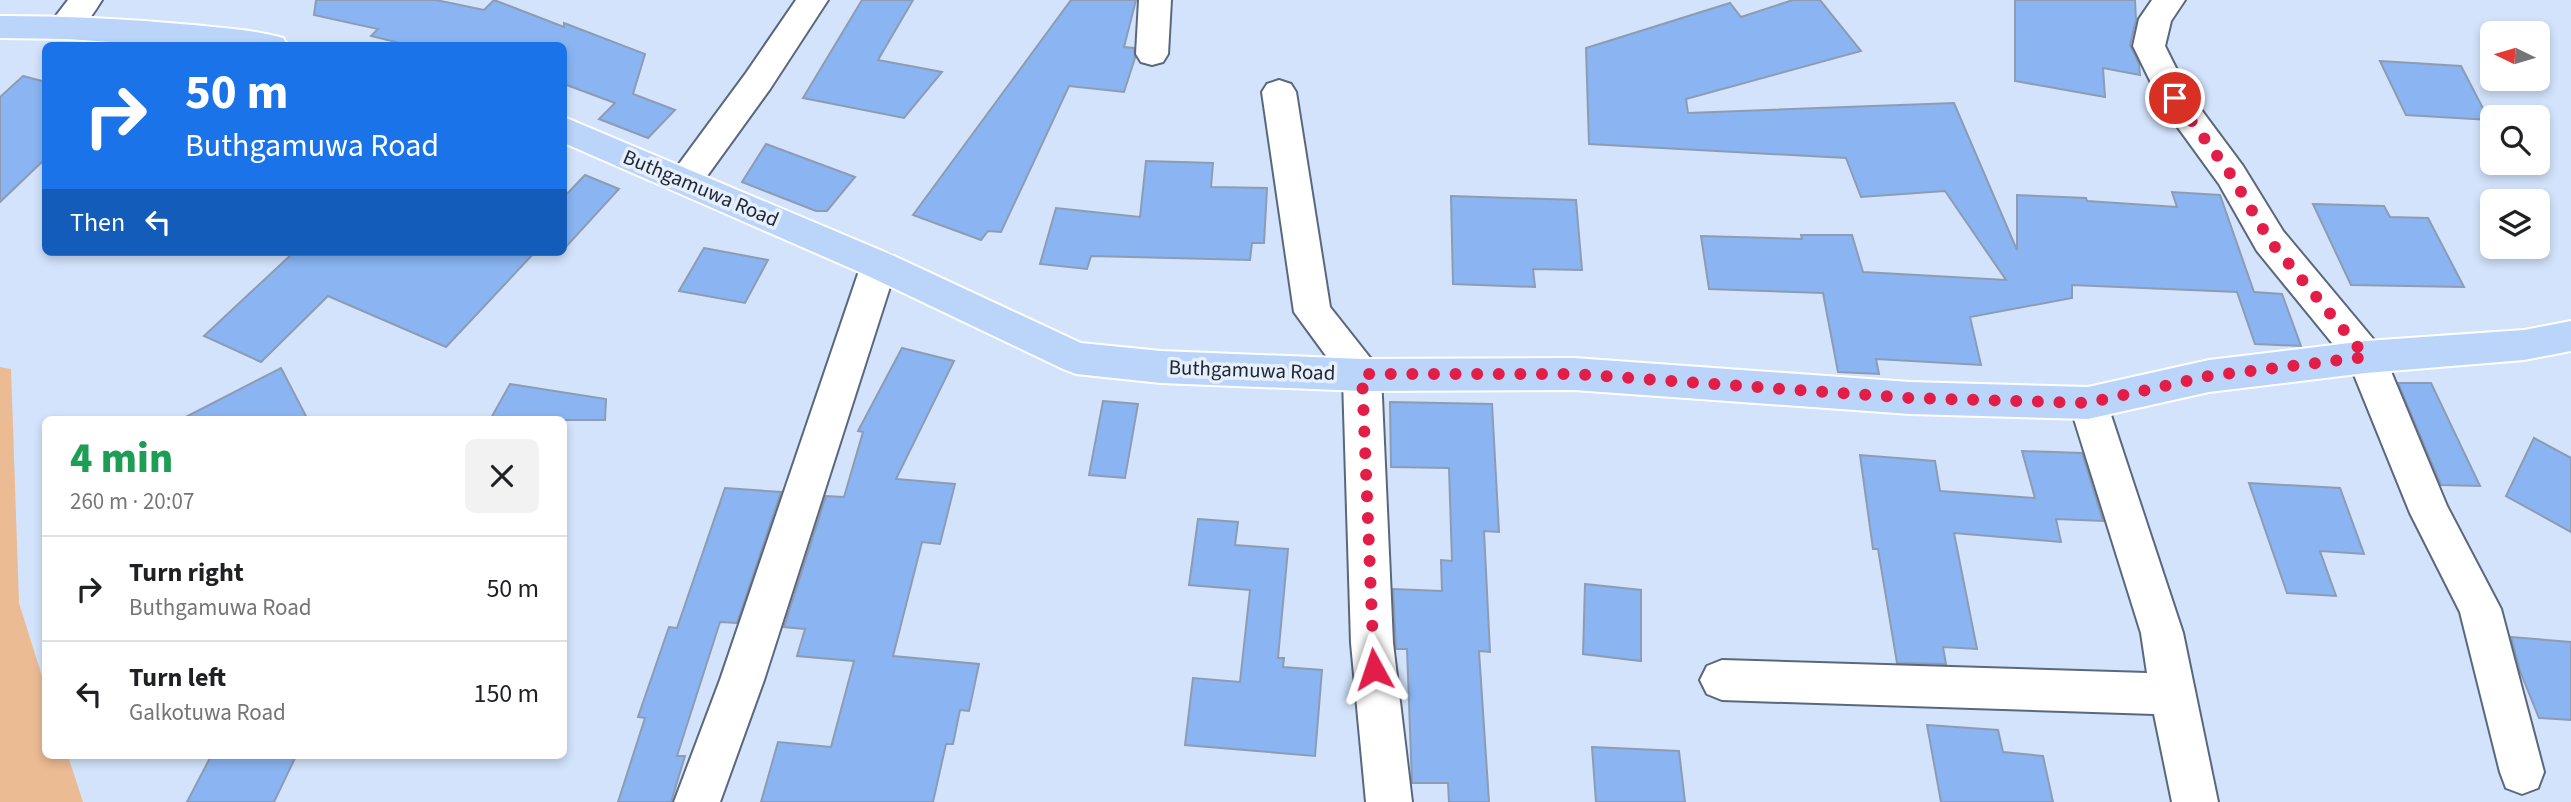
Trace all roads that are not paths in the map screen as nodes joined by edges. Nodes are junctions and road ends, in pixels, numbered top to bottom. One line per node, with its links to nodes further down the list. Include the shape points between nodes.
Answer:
1 (86, 0): 5 (street)
2 (812, 0): 11 (street)
3 (1155, 0): 8 (street)
4 (2169, 0): 14 (street, via 2155,19 2149,46 2175,98 2231,175 2270,241)
5 (64, 26): 6 (main road); 7 (main road)
6 (0, 27)
7 (241, 42)
8 (1152, 54)
9 (1279, 92): 15 (street, via 1312,312)
10 (567, 129): 11 (main road, Buthgamuwa Road)
11 (685, 181): 12 (main road, Buthgamuwa Road)
12 (879, 265): 15 (main road, Buthgamuwa Road, via 1076,358 1161,367); 20 (street)
13 (2571, 336): 14 (main road, Buthgamuwa Road, via 2524,345)
14 (2366, 357): 16 (main road, Buthgamuwa Road, via 2209,376); 19 (street, via 2430,513 2480,609)
15 (1362, 374): 16 (main road, Buthgamuwa Road, via 1574,374 1910,398); 21 (street, via 1372,643)
16 (2088, 403): 18 (street, via 2162,633)
17 (1722, 680): 18 (street)
18 (2172, 694): 22 (street)
19 (2522, 772)
20 (697, 802)
21 (1389, 802)
22 (2195, 802)

